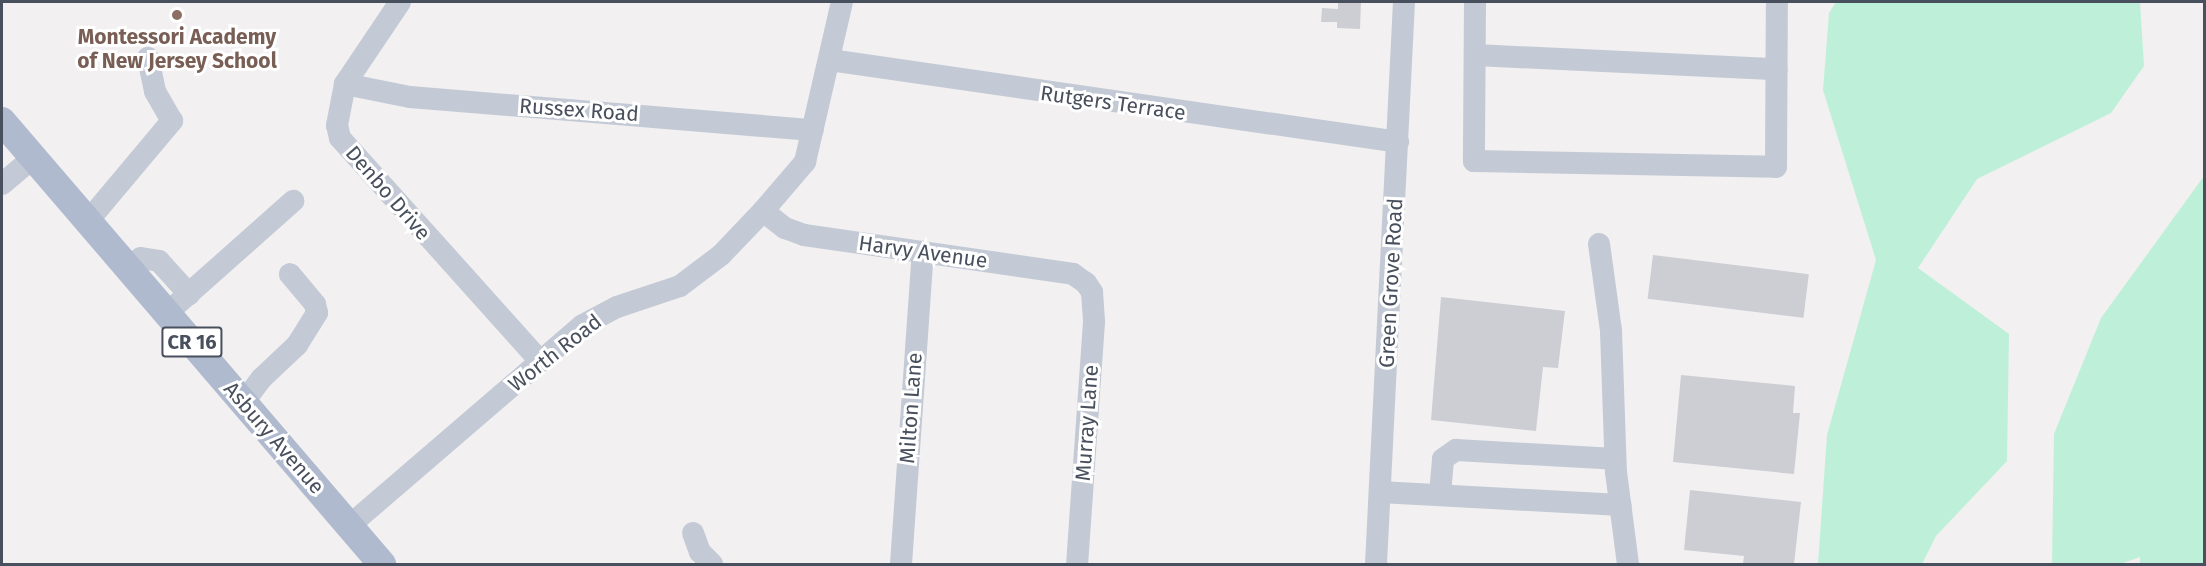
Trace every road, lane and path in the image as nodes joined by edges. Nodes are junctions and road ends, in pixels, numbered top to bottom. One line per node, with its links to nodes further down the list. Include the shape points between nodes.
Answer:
1 (400, 2): 10 (street, Denbo Drive)
2 (842, 2): 8 (street, Worth Road)
3 (1404, 2): 13 (street, Green Grove Road)
4 (1475, 2): 6 (street)
5 (1777, 2): 9 (street)
6 (1475, 55): 9 (street); 9 (street, via 1474,161 1776,167)
7 (148, 58): 18 (street, via 155,91 172,120)
8 (830, 60): 12 (street, Worth Road); 13 (street, Rutgers Terrace)
9 (1777, 69)
10 (345, 84): 12 (street, Russex Road, via 410,97); 26 (street, Denbo Drive, via 337,124 347,149)
11 (2, 121): 14 (main road, Asbury Avenue / CR 16)
12 (813, 129): 17 (street, Worth Road, via 805,162)
13 (1398, 142): 29 (street, Green Grove Road)
14 (33, 158): 15 (street); 18 (main road, Asbury Avenue / CR 16)
15 (2, 184)
16 (292, 201): 24 (street)
17 (763, 211): 20 (street, Harvy Avenue, via 785,228 804,235); 26 (street, Worth Road, via 721,255 680,286 595,318)
18 (88, 221): 21 (main road, Asbury Avenue / CR 16)
19 (1599, 244): 28 (street, via 1611,331)
20 (923, 252): 23 (street, Harvy Avenue, via 1073,274); 36 (street, Milton Lane)
21 (128, 268): 24 (street, via 141,258 159,261); 25 (main road, Asbury Avenue / CR 16)
22 (290, 274): 27 (street, via 315,304 317,314 297,345 262,378)
23 (1086, 283): 37 (street, Murray Lane, via 1092,292 1094,322)
24 (189, 294): 25 (street)
25 (167, 313): 27 (main road, Asbury Avenue / CR 16)
26 (540, 361): 32 (street, Worth Road)
27 (243, 403): 32 (main road, Asbury Avenue / CR 16)
28 (1615, 459): 30 (street, via 1456,450 1443,459); 31 (street)
29 (1380, 492): 30 (street); 38 (street, Green Grove Road)
30 (1440, 494): 31 (street)
31 (1621, 505): 39 (street)
32 (349, 526): 34 (main road, Asbury Avenue / CR 16)
33 (693, 533): 35 (street, via 700,552)
34 (382, 564)
35 (712, 564)
36 (901, 564)
37 (1077, 564)
38 (1376, 564)
39 (1628, 564)

